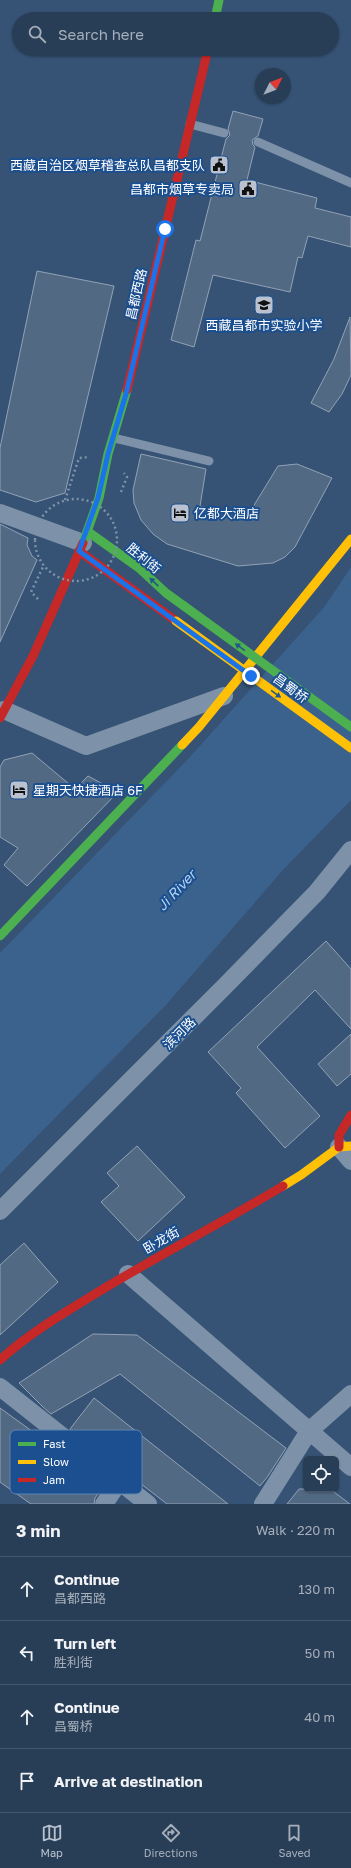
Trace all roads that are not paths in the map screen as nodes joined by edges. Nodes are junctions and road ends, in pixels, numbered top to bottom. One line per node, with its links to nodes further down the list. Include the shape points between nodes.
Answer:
1 (219, 0): 2 (main road)
2 (216, 12)
3 (206, 56): 4 (main road, 昌都西路)
4 (190, 124): 5 (lane); 8 (main road, 昌都西路)
5 (224, 133)
6 (258, 142): 7 (lane)
7 (351, 183)
8 (114, 438): 9 (lane); 12 (main road, 昌都西路)
9 (209, 461)
10 (0, 513): 12 (street)
11 (351, 538): 14 (main road)
12 (83, 542): 13 (main road, 胜利街, one-way to 12, via 139,568); 15 (main road, 昌都西路, via 36,649); 17 (main road, 昌蜀桥, one-way to 17, bridge, via 176,622)
13 (184, 606): 16 (main road, 昌蜀桥, one-way to 13, bridge)
14 (224, 696): 15 (street, via 86,746); 19 (main road, via 199,727)
15 (2, 714)
16 (351, 727)
17 (351, 748)
18 (351, 850): 23 (street, 滨河路, via 317,892)
19 (0, 936)
20 (351, 1115): 21 (main road, via 339,1135)
21 (345, 1147): 22 (street); 24 (main road, 卧龙街, via 262,1198)
22 (351, 1161)
23 (0, 1211)
24 (128, 1274): 25 (main road, 卧龙街, via 58,1318); 29 (street)
25 (0, 1360)
26 (0, 1387): 28 (street)
27 (351, 1394): 29 (street)
28 (54, 1430)
29 (309, 1431): 30 (street); 35 (street)
30 (351, 1467)
31 (111, 1494): 33 (street)
32 (135, 1494): 34 (street)
33 (104, 1504)
34 (148, 1504)
35 (263, 1504)

